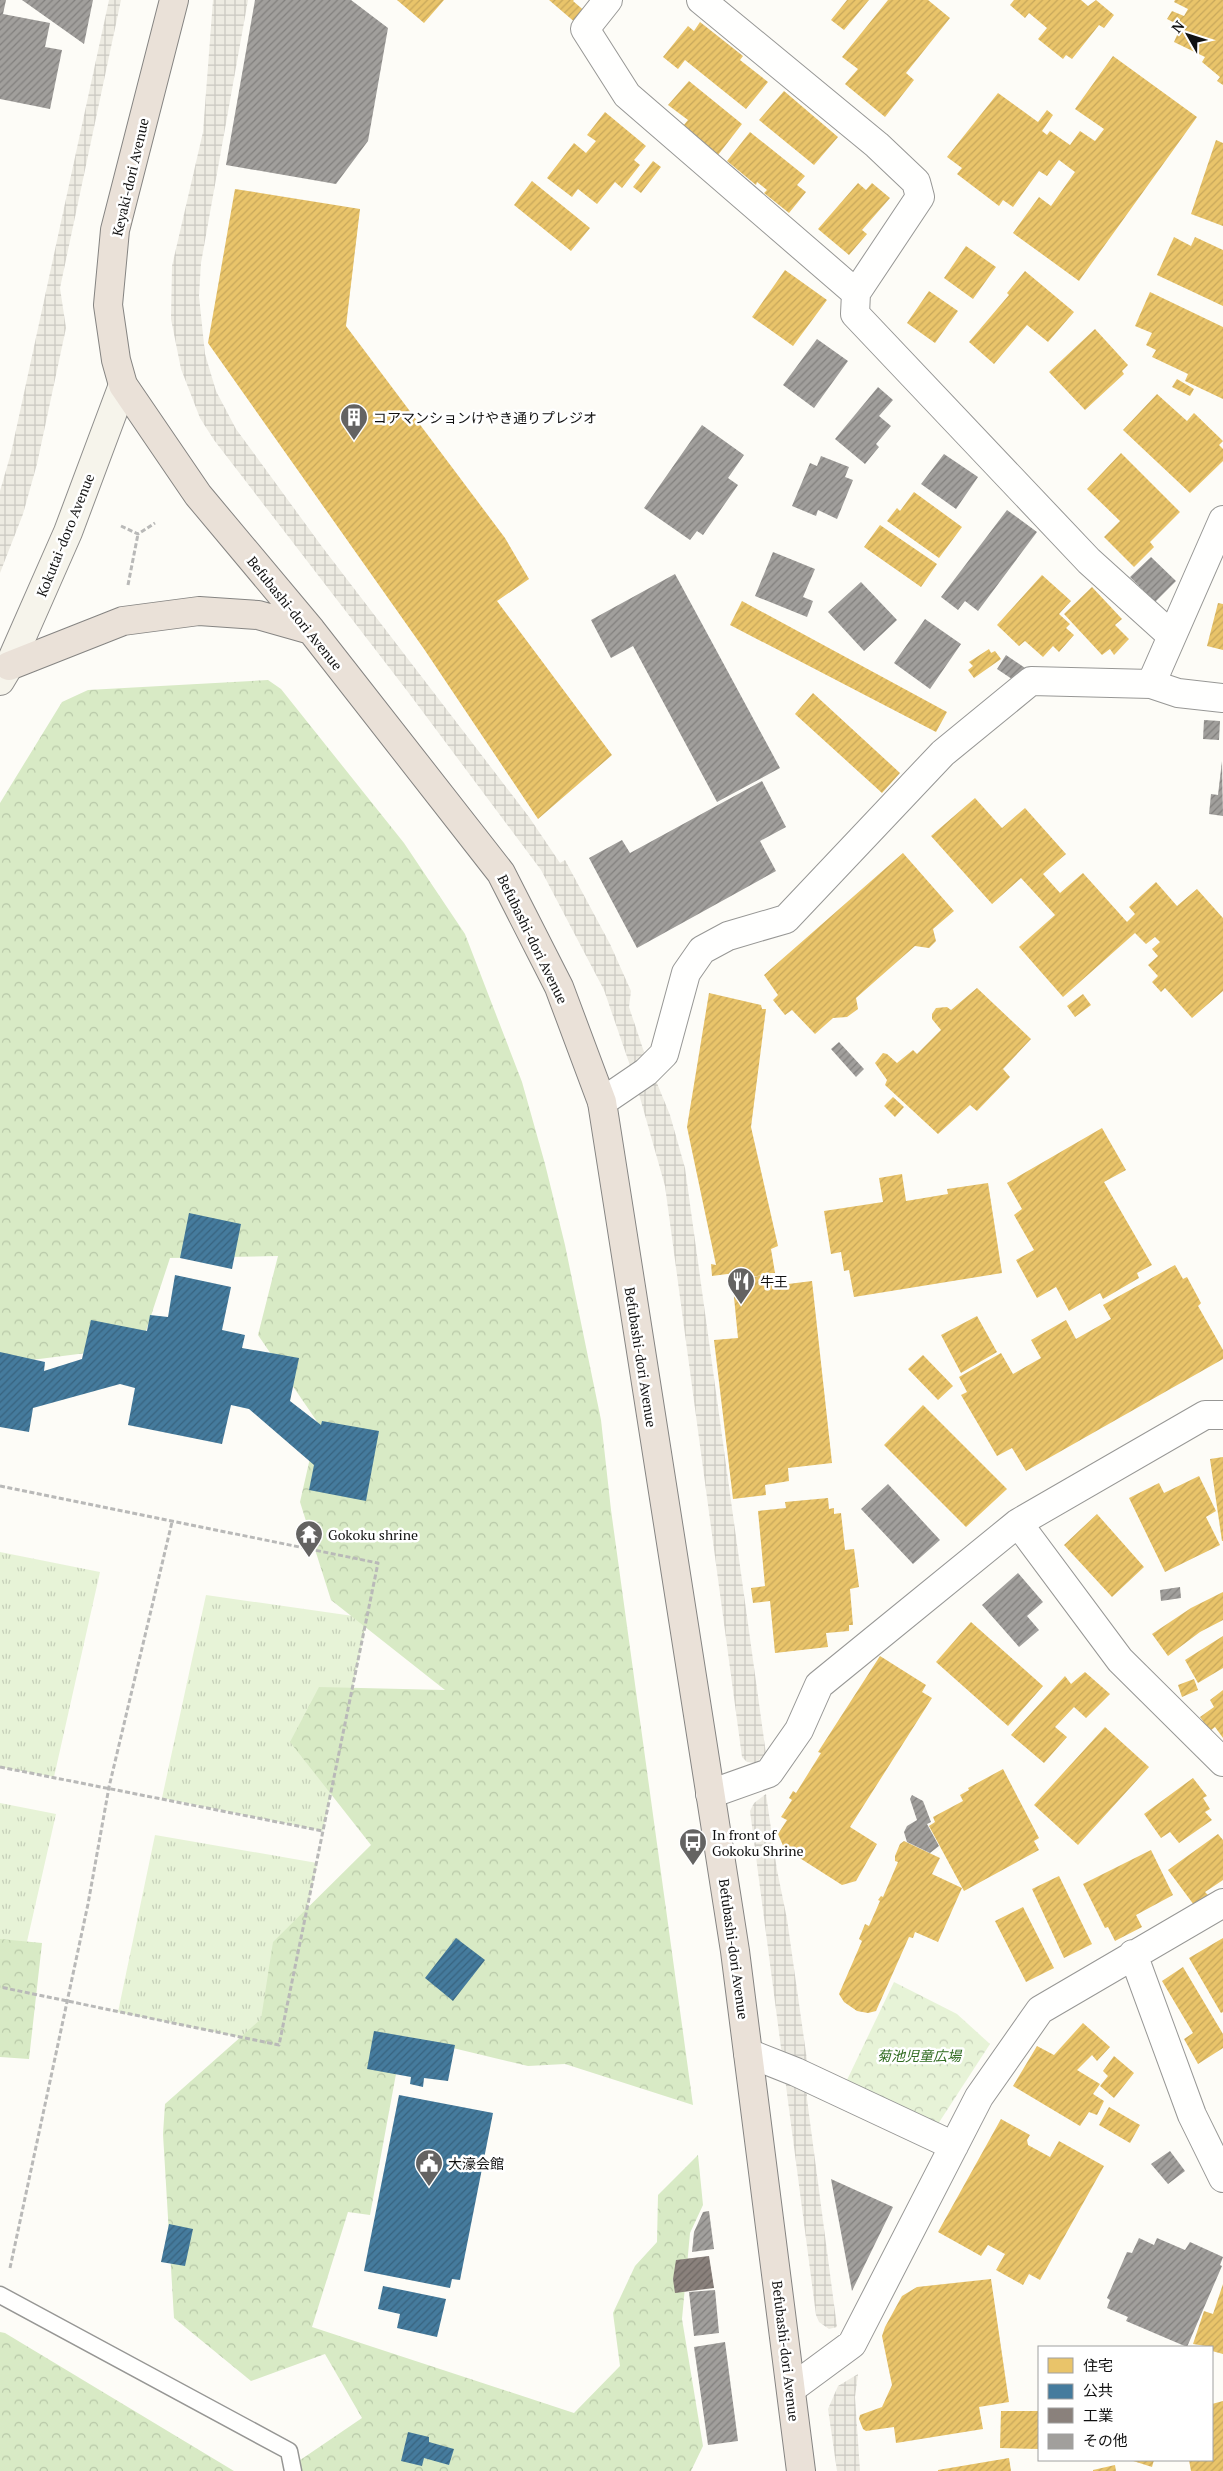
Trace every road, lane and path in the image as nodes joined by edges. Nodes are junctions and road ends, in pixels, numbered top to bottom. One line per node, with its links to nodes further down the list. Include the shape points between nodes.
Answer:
1 (174, 0): 5 (highway, Keyaki-dori Avenue, via 115,230 108,305)
2 (608, 0): 4 (street, via 585,29 627,95)
3 (701, 0): 4 (street, via 877,145 916,182 920,196)
4 (856, 293): 12 (street, via 855,314 1089,561)
5 (123, 385): 11 (highway, Befubashi-dori Avenue, via 198,495); 13 (street, Kokutai-doro Avenue, via 71,524)
6 (1223, 520): 12 (street)
7 (155, 522): 9 (path)
8 (121, 526): 9 (path)
9 (138, 534): 10 (path)
10 (128, 586)
11 (310, 630): 13 (highway, via 258,615 199,612 123,621); 16 (highway, Befubashi-dori Avenue, via 501,873 559,987)
12 (1172, 636): 14 (street)
13 (4, 674)
14 (1151, 684): 15 (street, via 1178,693); 16 (street, via 1031,681 944,753 786,919 728,936 702,950 686,973 664,1054 646,1072)
15 (1223, 698)
16 (602, 1102): 24 (highway, Befubashi-dori Avenue)
17 (1223, 1415): 20 (street, via 1204,1415)
18 (0, 1486): 19 (path)
19 (172, 1522): 23 (path); 25 (path, via 378,1563)
20 (1018, 1523): 21 (street, via 1120,1660); 24 (street, via 819,1685 799,1730 769,1773)
21 (1223, 1762)
22 (0, 1767): 23 (path)
23 (109, 1788): 25 (path); 29 (path)
24 (710, 1794): 30 (highway, Befubashi-dori Avenue, via 736,1951)
25 (324, 1831): 29 (path, via 279,2045)
26 (1223, 1902): 27 (street)
27 (1134, 1954): 31 (street, via 1040,2010 980,2097); 32 (street, via 1192,2115)
28 (0, 1987): 29 (path)
29 (67, 2001): 33 (path)
30 (748, 2053): 31 (street); 34 (highway, Befubashi-dori Avenue)
31 (954, 2146): 34 (street, via 852,2344)
32 (1223, 2178)
33 (2, 2295): 35 (lane, via 289,2451)
34 (791, 2389): 36 (highway, Befubashi-dori Avenue)
35 (293, 2471)
36 (801, 2471)

